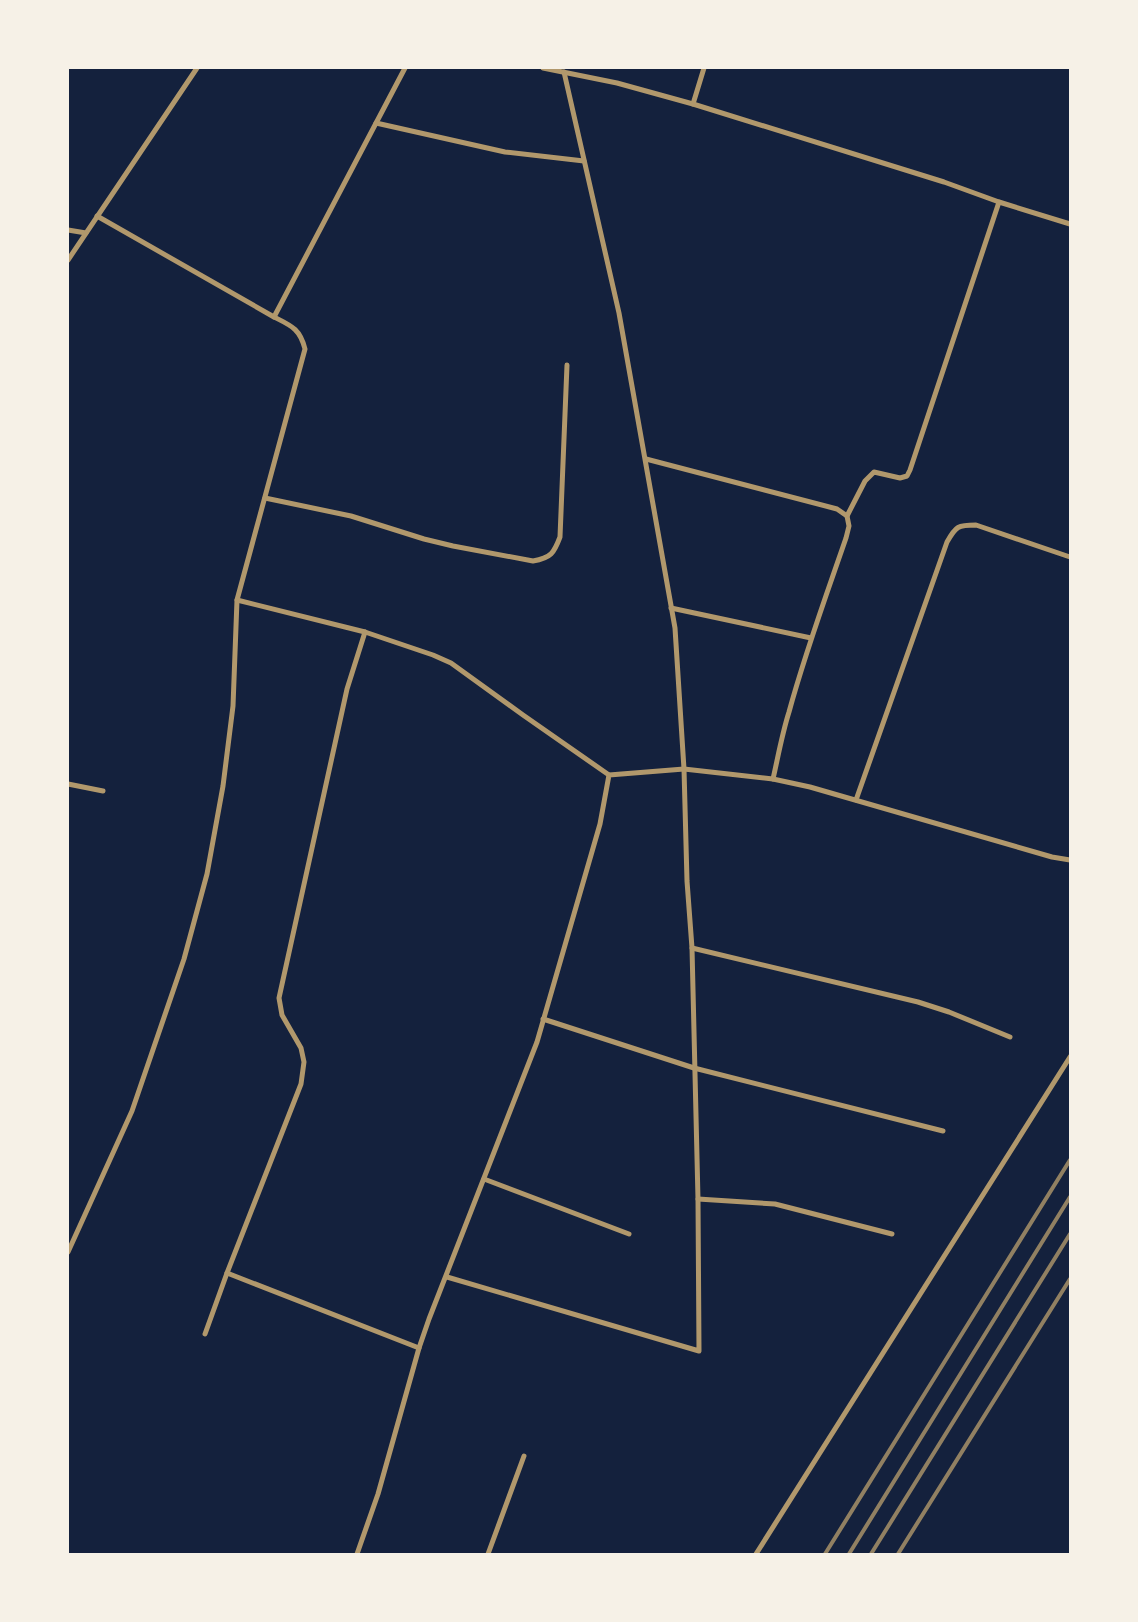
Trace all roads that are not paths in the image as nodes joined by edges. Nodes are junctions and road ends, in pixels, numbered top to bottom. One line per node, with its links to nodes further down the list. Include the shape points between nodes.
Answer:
1 (197, 68): 10 (street)
2 (405, 68): 7 (street)
3 (542, 68): 5 (street)
4 (704, 68): 6 (street)
5 (564, 72): 6 (street); 8 (street)
6 (693, 104): 9 (street)
7 (376, 122): 8 (street, via 505,152); 15 (street)
8 (584, 161): 17 (street, via 619,313)
9 (1000, 202): 11 (street); 19 (street, via 910,470 900,478 874,472 865,481)
10 (97, 216): 13 (street); 15 (street)
11 (1070, 224)
12 (68, 230): 13 (street)
13 (86, 233): 14 (street)
14 (68, 260)
15 (274, 317): 18 (street, via 298,332 305,349)
16 (567, 365): 18 (street, via 560,537 555,552 545,559 533,561 453,546 351,516)
17 (646, 459): 19 (street, via 837,510); 22 (street)
18 (265, 498): 21 (street)
19 (847, 516): 24 (street, via 846,538)
20 (1070, 557): 30 (street, via 976,525 962,525 953,530)
21 (237, 600): 23 (street); 42 (street, via 232,706 223,786 207,874 184,959 132,1111)
22 (671, 608): 24 (street); 25 (street)
23 (365, 632): 26 (street, via 451,663); 43 (street, via 347,689 279,998 282,1016 301,1048 304,1062 302,1084)
24 (811, 638): 27 (street, via 788,714)
25 (684, 769): 26 (street); 27 (street); 32 (street)
26 (609, 774): 33 (street, via 600,824)
27 (773, 780): 30 (street)
28 (68, 784): 29 (street)
29 (103, 791)
30 (856, 800): 31 (street)
31 (1070, 860)
32 (692, 948): 34 (street, via 918,1002); 36 (street)
33 (543, 1019): 36 (street); 38 (street)
34 (1010, 1037)
35 (1070, 1056): 50 (street)
36 (694, 1068): 37 (street); 39 (street)
37 (943, 1132)
38 (484, 1179): 40 (street); 44 (street)
39 (698, 1199): 41 (street, via 775,1204); 44 (street, via 699,1351)
40 (629, 1234)
41 (892, 1234)
42 (68, 1252)
43 (227, 1273): 45 (street); 46 (street)
44 (447, 1276): 46 (street)
45 (205, 1334)
46 (419, 1348): 48 (street, via 378,1494)
47 (524, 1456): 49 (street)
48 (357, 1554)
49 (488, 1554)
50 (756, 1554)

